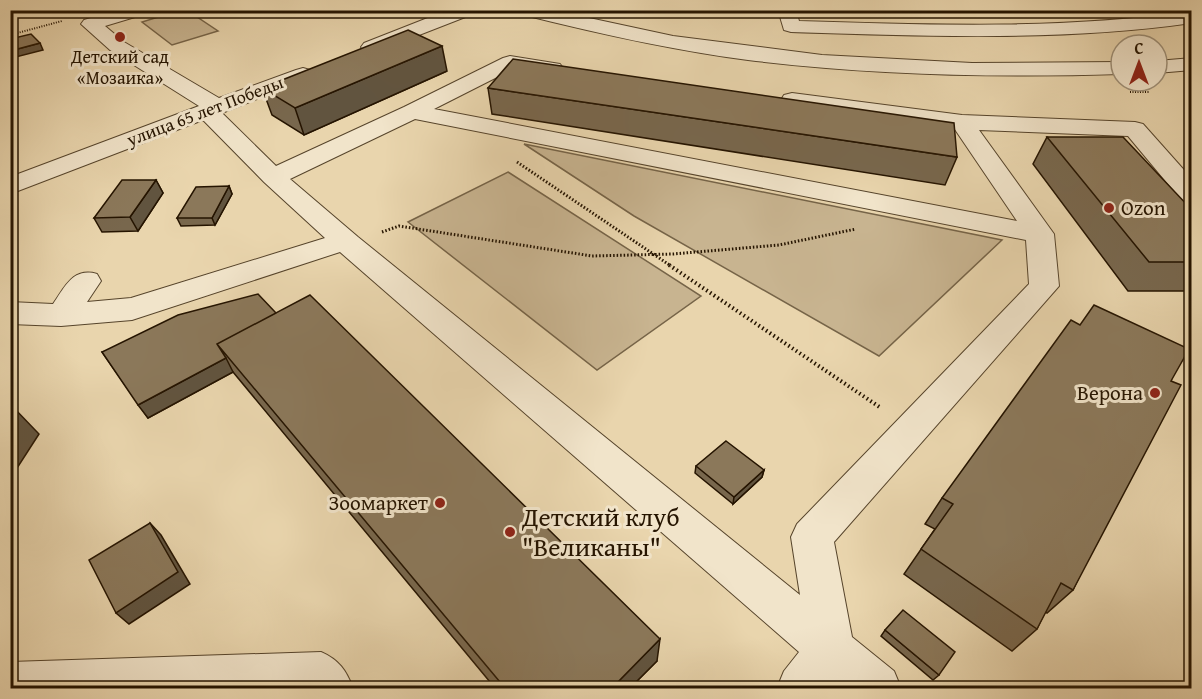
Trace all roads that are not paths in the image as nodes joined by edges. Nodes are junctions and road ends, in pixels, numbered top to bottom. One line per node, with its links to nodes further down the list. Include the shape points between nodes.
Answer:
1 (138, 10): 6 (street)
2 (466, 10): 9 (street)
3 (527, 10): 13 (street, via 645,37 811,60 982,71)
4 (787, 10): 8 (street, via 791,27 1036,31)
5 (1154, 10): 8 (street)
6 (82, 17): 16 (street, via 117,46)
7 (1191, 17): 8 (street)
8 (1171, 21)
9 (349, 56)
10 (327, 64): 16 (street, улица 65 лет Победы)
11 (1191, 64): 12 (street)
12 (1169, 66)
13 (1109, 68)
14 (570, 70): 17 (street, via 510,62)
15 (772, 97): 18 (street)
16 (212, 109): 19 (street); 20 (street, улица 65 лет Победы)
17 (412, 112): 19 (street); 22 (street)
18 (962, 122): 21 (street, via 1135,129); 22 (street)
19 (273, 177): 23 (street)
20 (10, 186)
21 (1191, 196)
22 (1040, 234): 27 (street, via 1044,286 812,537)
23 (346, 242): 26 (street, via 132,309); 27 (street)
24 (86, 281): 26 (street)
25 (10, 313): 26 (street)
26 (61, 315)
27 (831, 649): 30 (street); 31 (street)
28 (10, 686): 29 (street, via 321,676)
29 (329, 688)
30 (801, 688)
31 (877, 688)

